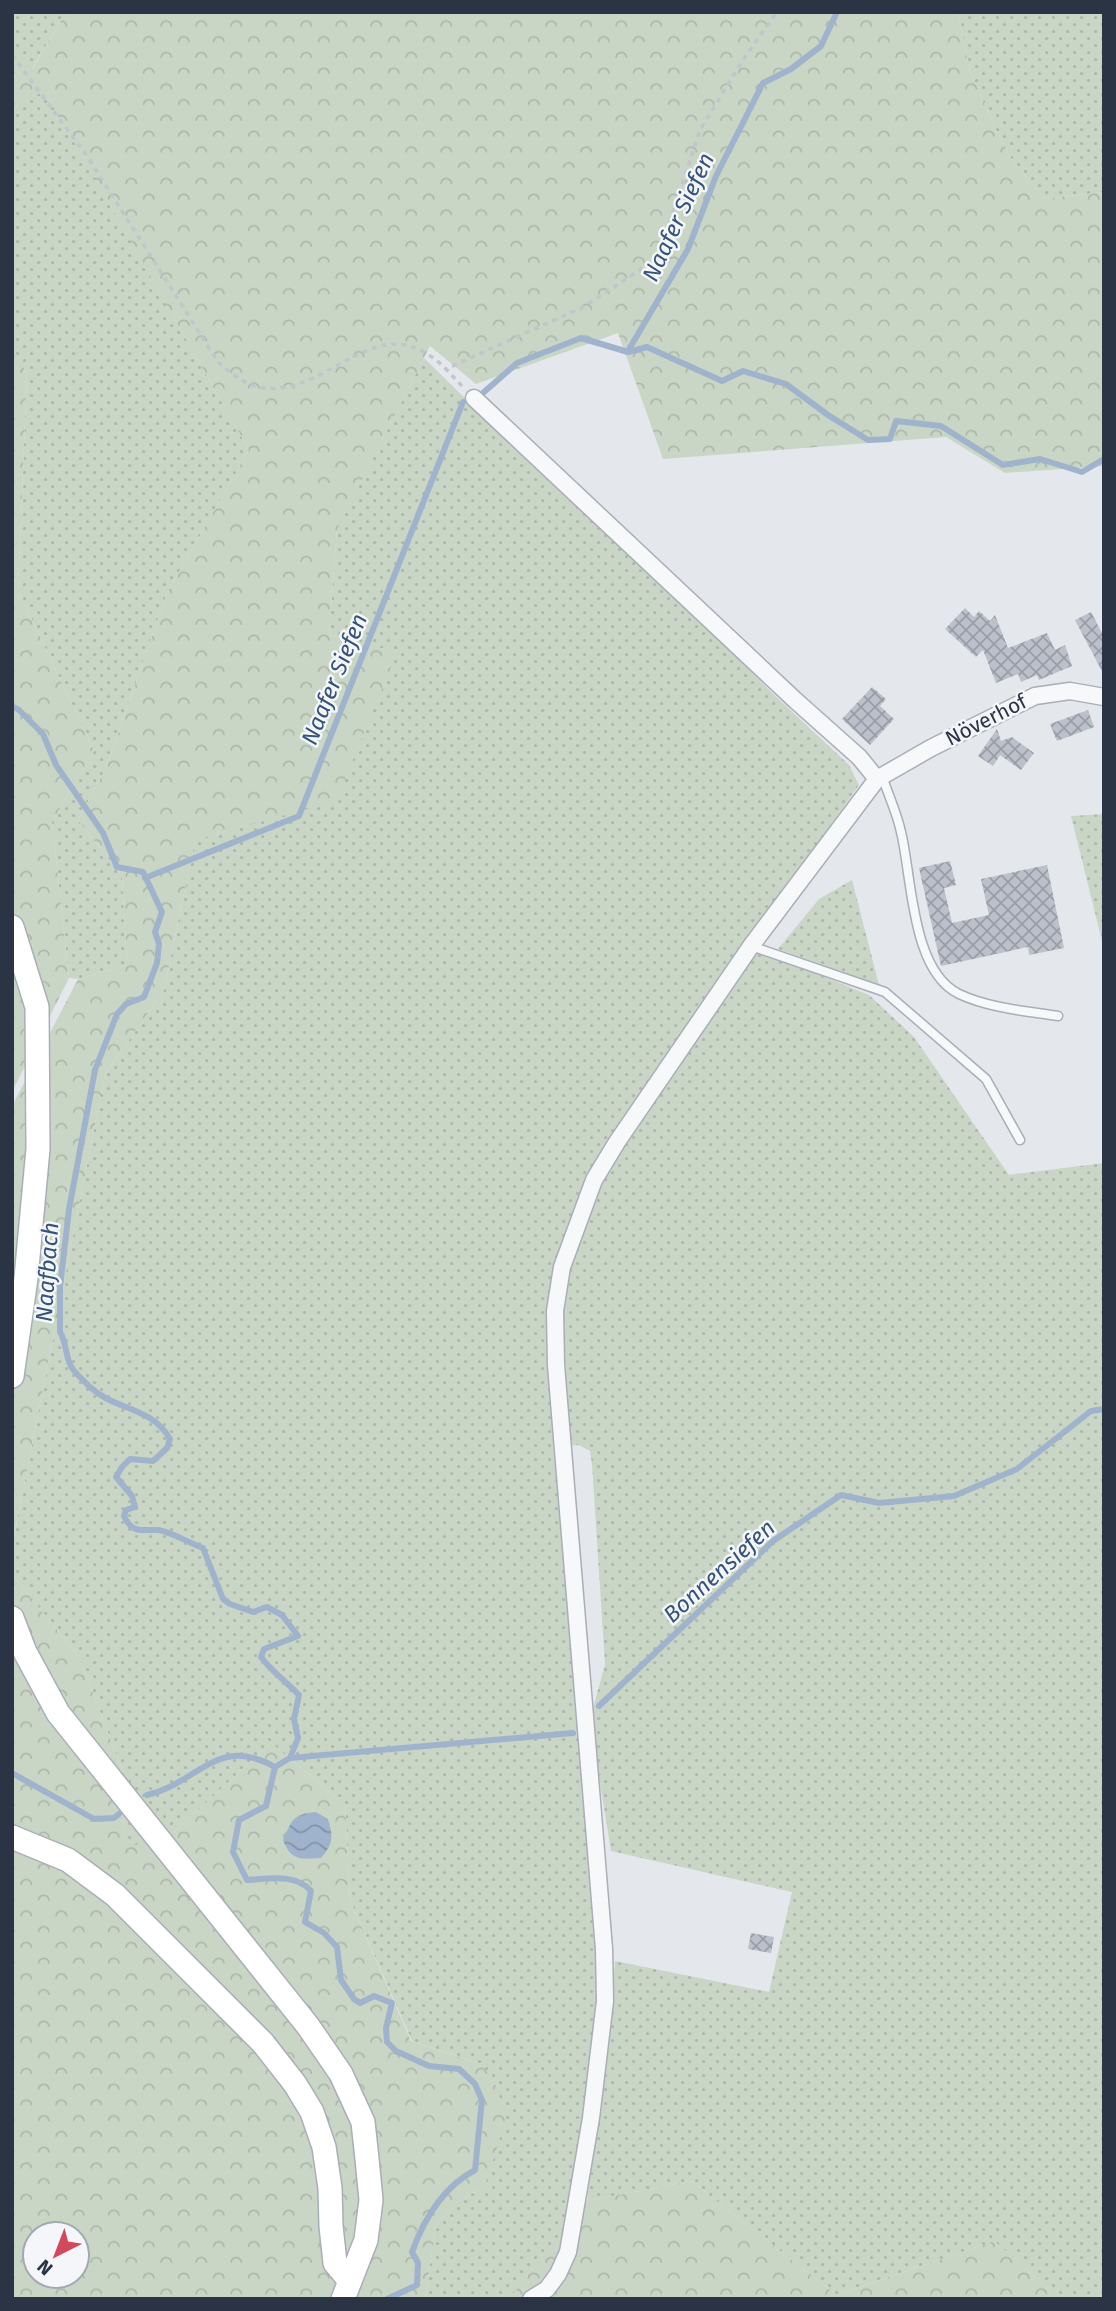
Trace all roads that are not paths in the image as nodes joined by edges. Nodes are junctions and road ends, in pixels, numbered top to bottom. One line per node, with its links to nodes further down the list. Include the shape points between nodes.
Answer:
1 (474, 398): 3 (street)
2 (1104, 697): 3 (street, Növerhof, via 1070,691 1035,696)
3 (880, 777): 5 (street); 6 (lane, via 901,831 915,922 936,974 956,993 979,1001)
4 (12, 927): 8 (main road, via 37,1007 38,1149)
5 (751, 946): 7 (lane, via 885,992 986,1079); 12 (street, via 594,1180 562,1268 555,1311 605,2001 568,2252 547,2289)
6 (1058, 1016)
7 (1020, 1140)
8 (12, 1376)
9 (12, 1618): 11 (main road, via 25,1653 58,1713 308,2026 341,2074 363,2122 371,2200 366,2240)
10 (12, 1837): 11 (main road, via 68,1860 115,1895 263,2043 295,2084 312,2112 324,2147 335,2263)
11 (346, 2290)
12 (531, 2299)

